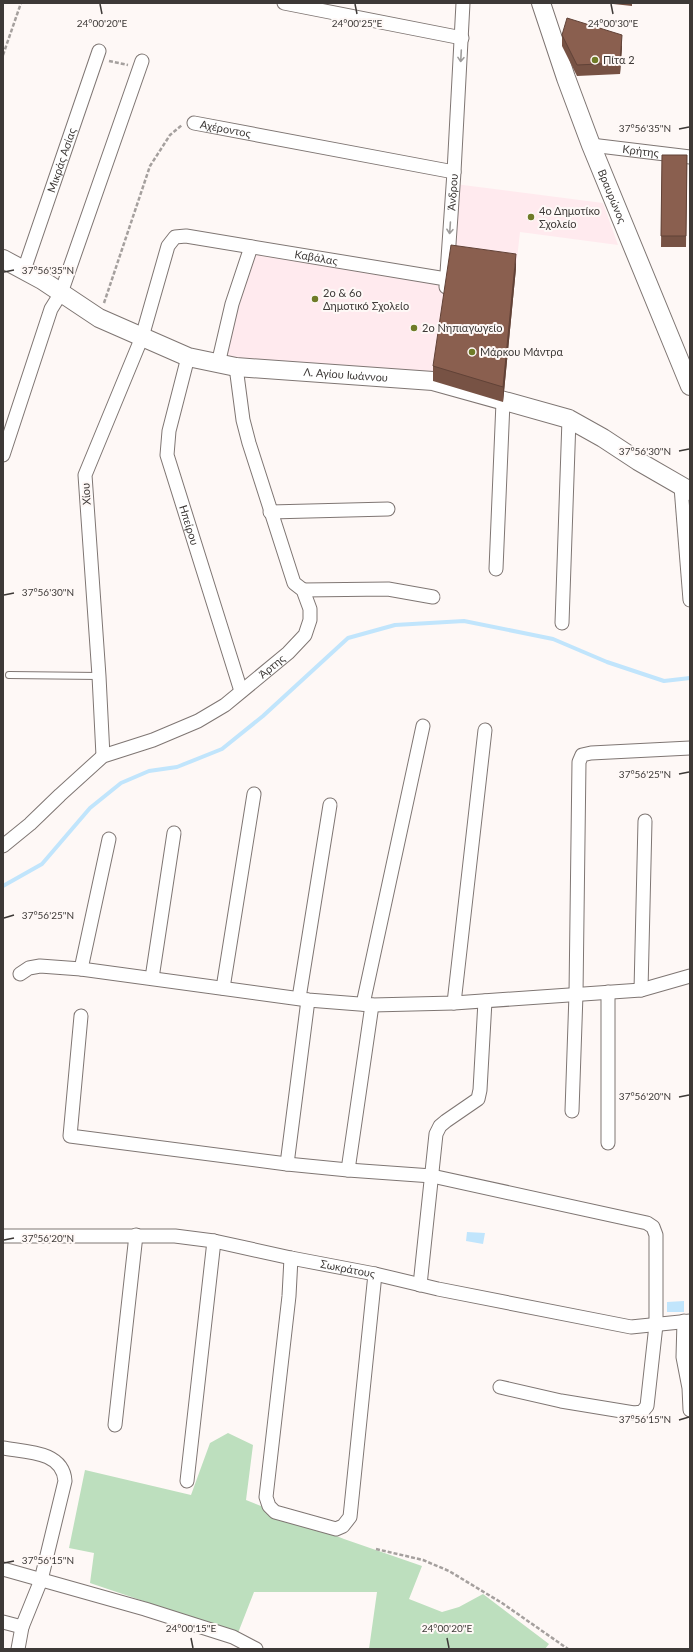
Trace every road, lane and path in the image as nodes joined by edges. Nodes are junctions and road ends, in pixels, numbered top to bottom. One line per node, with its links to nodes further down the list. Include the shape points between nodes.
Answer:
1 (21, 3): 7 (path)
2 (284, 3): 5 (street)
3 (463, 3): 5 (street, Άνδρου)
4 (541, 3): 10 (street, Βραυρώνος)
5 (462, 38): 12 (street, Άνδρου, one-way to 12)
6 (98, 54): 8 (path); 16 (street, Μικράς Ασίας)
7 (3, 55)
8 (141, 64): 18 (street)
9 (194, 123): 12 (street, Αχέροντος); 20 (path, Αχέροντος, via 185,124 174,131 150,166)
10 (591, 145): 11 (street, Κρήτης); 25 (street, Βραυρώνος)
11 (690, 157)
12 (454, 172): 17 (street, Άνδρου, one-way to 17)
13 (186, 236): 14 (street, Καβάλας); 21 (street, Χίου, via 175,238 168,246)
14 (251, 247): 17 (street, Καβάλας); 23 (street, via 232,304)
15 (3, 259): 16 (street, Λ. Αγίου Ιωάννου)
16 (24, 270): 18 (street, Λ. Αγίου Ιωάννου)
17 (446, 279): 19 (street, Άνδρου)
18 (60, 292): 20 (street, Λ. Αγίου Ιωάννου); 28 (street)
19 (444, 301)
20 (99, 318): 21 (street, Λ. Αγίου Ιωάννου)
21 (142, 337): 22 (street, Λ. Αγίου Ιωάννου); 38 (street, Χίου, via 85,475)
22 (188, 357): 23 (street, Λ. Αγίου Ιωάννου); 39 (street, Ηπείρου, via 170,431 167,455)
23 (218, 364): 24 (street, Λ. Αγίου Ιωάννου)
24 (236, 367): 26 (street, Λ. Αγίου Ιωάννου, via 434,374); 31 (street, Άρτης, via 243,420)
25 (690, 386)
26 (503, 402): 27 (street, Λ. Αγίου Ιωάννου); 32 (street)
27 (569, 419): 29 (street, Λ. Αγίου Ιωάννου); 36 (street)
28 (3, 456)
29 (685, 489): 35 (street)
30 (388, 509): 31 (street)
31 (270, 512): 33 (street, Άρτης, via 294,583)
32 (496, 569)
33 (303, 590): 34 (street, via 388,589); 39 (street, Άρτης, via 310,609 310,620 305,635 288,653)
34 (433, 597)
35 (690, 600)
36 (562, 624)
37 (9, 675): 38 (lane)
38 (99, 676): 43 (street, Χίου)
39 (241, 691): 43 (street, Άρτης, via 225,705 198,721 153,740)
40 (423, 726): 61 (street)
41 (485, 730): 60 (street)
42 (690, 748): 57 (street, via 582,755 579,762)
43 (103, 756): 49 (street, Άρτης)
44 (254, 794): 54 (street)
45 (330, 805): 58 (street)
46 (645, 821): 55 (street)
47 (174, 833): 53 (street)
48 (109, 839): 50 (street)
49 (3, 846)
50 (81, 968): 51 (street, via 40,966 29,968); 53 (street)
51 (20, 974)
52 (690, 976): 55 (street)
53 (152, 978): 54 (street)
54 (223, 988): 58 (street)
55 (641, 990): 56 (street)
56 (608, 992): 57 (street); 64 (street)
57 (576, 994): 59 (street); 63 (street)
58 (304, 999): 61 (street); 65 (street)
59 (485, 1001): 60 (street); 67 (street, via 478,1099 440,1126 436,1134)
60 (454, 1003): 61 (street)
61 (367, 1005): 66 (street)
62 (81, 1016): 65 (street, via 70,1136)
63 (572, 1111)
64 (608, 1143)
65 (287, 1164): 66 (street)
66 (348, 1170): 67 (street)
67 (432, 1176): 73 (street); 75 (street, via 647,1223 653,1227 656,1235)
68 (136, 1235): 69 (street, Σωκράτους); 70 (street, Σωκράτους); 78 (street)
69 (3, 1236)
70 (214, 1241): 71 (street, Σωκράτους); 80 (street)
71 (291, 1258): 72 (street, Σωκράτους); 72 (street, via 266,1497 269,1506 275,1512 336,1529 344,1526 350,1517)
72 (375, 1274): 73 (street, Σωκράτους)
73 (420, 1285): 75 (street, Σωκράτους, via 630,1327)
74 (687, 1321): 75 (street, Σωκράτους); 77 (street, via 682,1357 689,1388)
75 (656, 1325): 76 (street, via 647,1406 642,1412 634,1413 561,1401)
76 (500, 1386)
77 (690, 1410)
78 (115, 1425)
79 (3, 1448): 83 (street, via 50,1457 65,1474)
80 (187, 1481)
81 (376, 1549): 88 (path, via 423,1560 449,1571 502,1603)
82 (3, 1569): 83 (street)
83 (41, 1580): 85 (street); 87 (street, via 233,1637)
84 (3, 1622): 85 (street)
85 (22, 1627): 86 (street)
86 (18, 1649)
87 (256, 1649)
88 (568, 1649)

